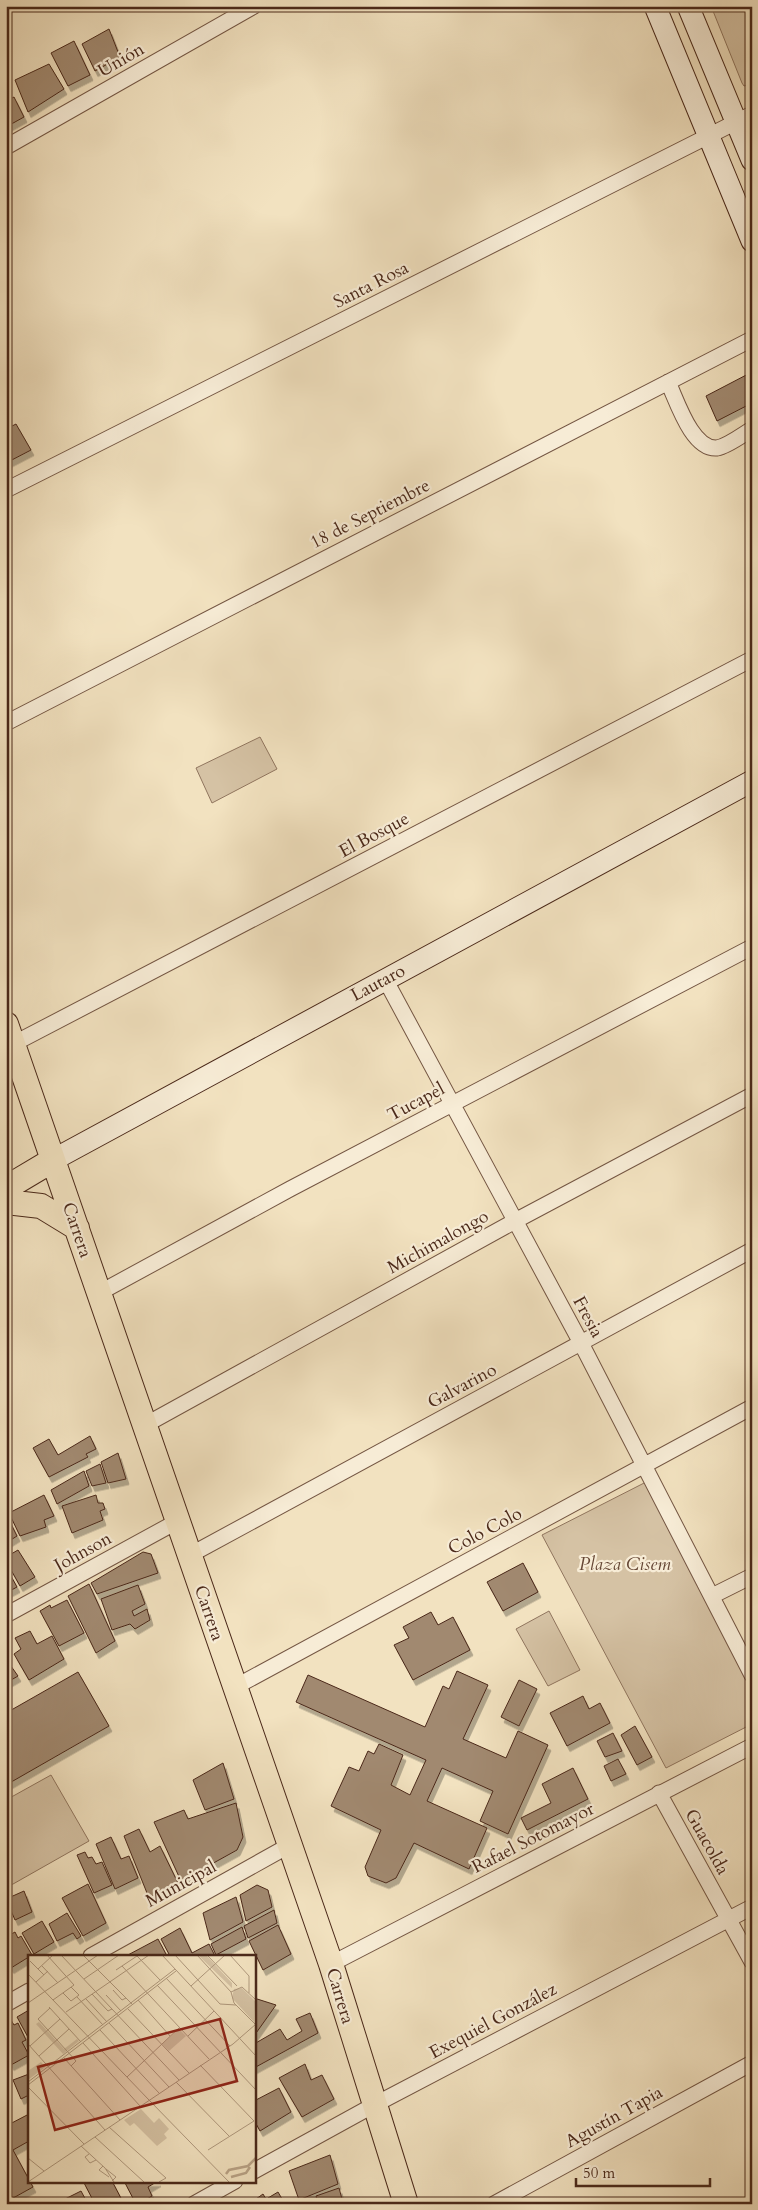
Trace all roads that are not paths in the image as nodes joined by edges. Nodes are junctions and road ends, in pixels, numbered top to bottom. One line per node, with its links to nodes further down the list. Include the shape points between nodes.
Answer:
1 (254, 6): 6 (street, Unión)
2 (655, 6): 5 (street)
3 (688, 6): 4 (street)
4 (744, 118): 5 (street, Santa Rosa); 7 (street)
5 (707, 136): 8 (street); 12 (street, Santa Rosa)
6 (6, 147)
7 (752, 160)
8 (752, 241)
9 (752, 340): 10 (street, 18 de Septiembre)
10 (668, 382): 11 (street, via 694,437 705,447 718,448); 14 (street, 18 de Septiembre)
11 (752, 429)
12 (6, 490)
13 (752, 659): 18 (street, El Bosque)
14 (6, 723)
15 (752, 781): 17 (street, Lautaro)
16 (752, 947): 20 (street, Tucapel)
17 (385, 979): 20 (street, Fresia); 21 (street, Lautaro)
18 (10, 1034): 21 (main road, Carrera)
19 (752, 1095): 24 (street, Michimalongo)
20 (451, 1104): 24 (street, Fresia); 27 (street, Tucapel)
21 (53, 1160): 22 (main road, Lautaro); 25 (main road, Carrera)
22 (6, 1188)
23 (6, 1202): 25 (main road, via 41,1206)
24 (515, 1221): 28 (street, Fresia); 30 (street, Michimalongo)
25 (77, 1228): 27 (main road, Carrera)
26 (752, 1250): 28 (street, Galvarino)
27 (99, 1293): 30 (main road, Carrera)
28 (581, 1343): 31 (street, Fresia); 33 (street, Galvarino)
29 (752, 1407): 31 (street, Colo Colo)
30 (145, 1425): 32 (main road, Carrera)
31 (645, 1465): 35 (street, Fresia); 38 (street, Colo Colo)
32 (178, 1521): 33 (main road, Carrera); 36 (street, Johnson)
33 (190, 1555): 38 (main road, Carrera)
34 (752, 1576): 35 (street)
35 (712, 1596): 37 (street, Fresia)
36 (6, 1615)
37 (752, 1675)
38 (235, 1687): 41 (main road, Carrera)
39 (752, 1746): 40 (street, Rafael Sotomayor)
40 (659, 1794): 43 (street, Guacolda); 46 (street, Rafael Sotomayor)
41 (290, 1846): 44 (street, Municipal); 46 (main road, Carrera)
42 (752, 1907): 43 (street, Exequiel González)
43 (729, 1919): 45 (street, Guacolda); 50 (street, Exequiel González)
44 (93, 1955)
45 (752, 1962)
46 (331, 1964): 50 (main road, Carrera)
47 (28, 1992): 48 (street)
48 (6, 2004)
49 (752, 2063): 55 (street, Agustín Tapia)
50 (374, 2105): 51 (street, Exequiel González); 54 (main road, Carrera)
51 (255, 2170)
52 (233, 2182): 53 (street)
53 (194, 2204)
54 (406, 2204)
55 (494, 2204)

